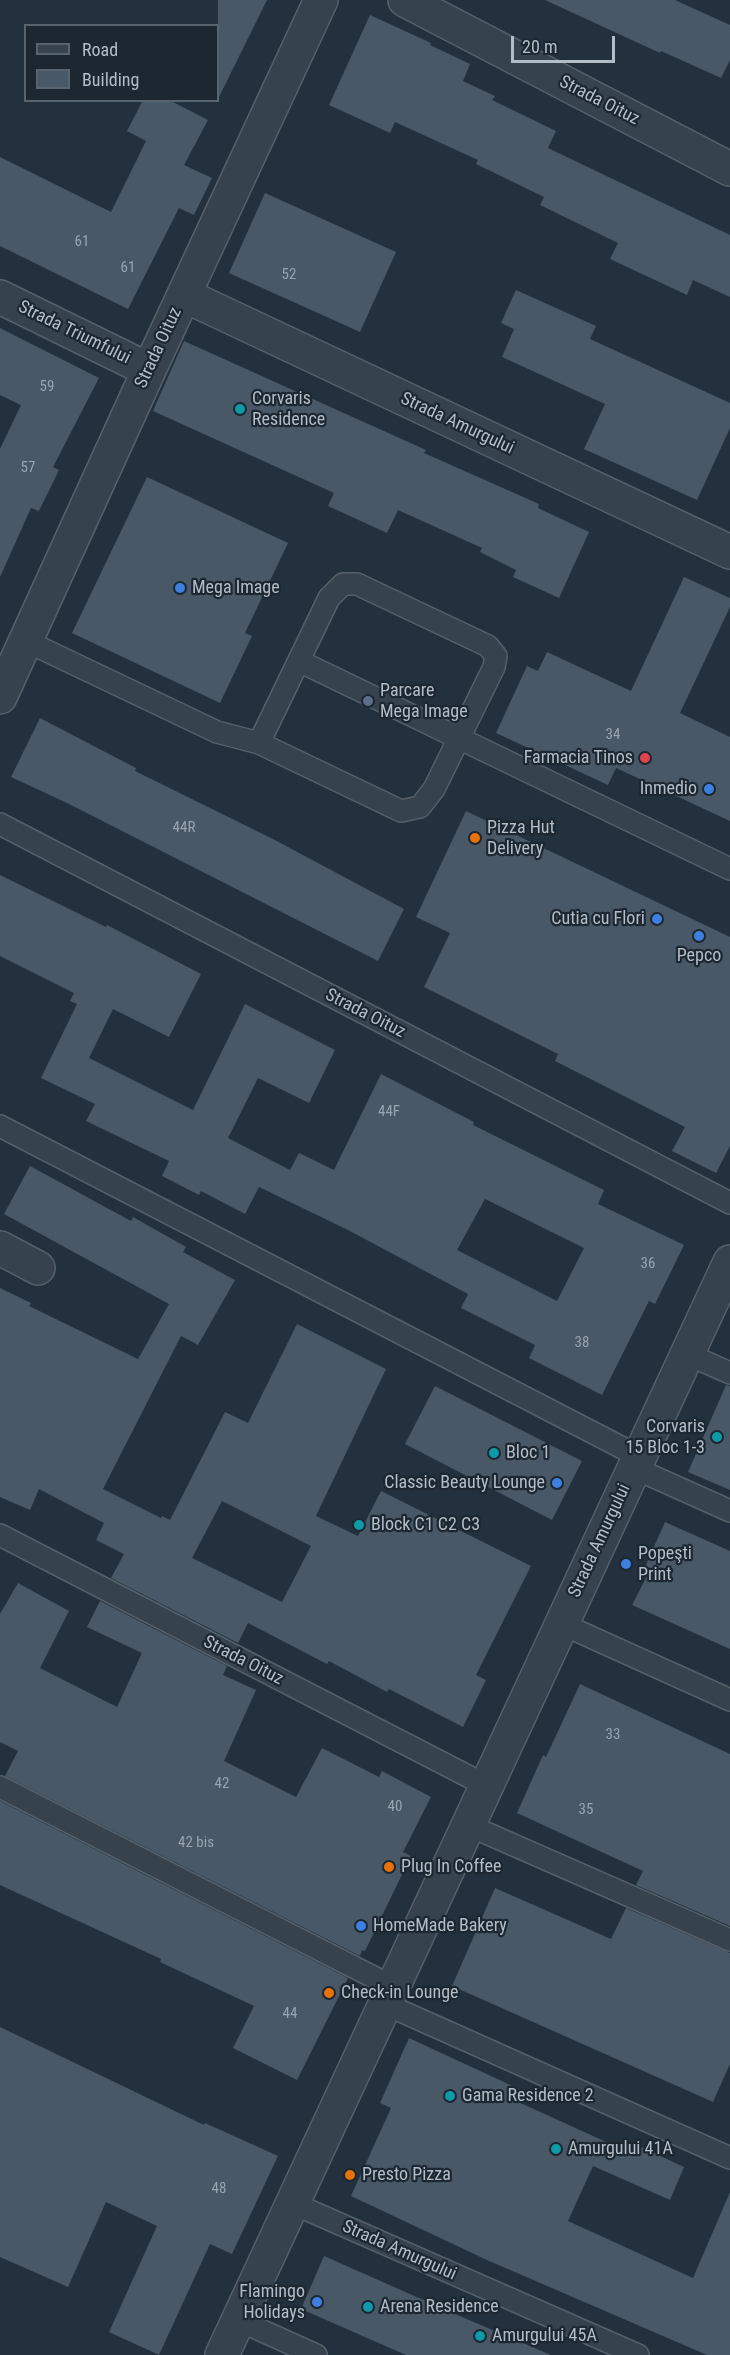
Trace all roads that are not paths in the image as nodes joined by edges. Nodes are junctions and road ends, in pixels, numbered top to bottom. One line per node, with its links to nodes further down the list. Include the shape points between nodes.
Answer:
1 (321, 0): 4 (street, Strada Oituz)
2 (405, 0): 3 (street, Strada Oituz)
3 (730, 169)
4 (183, 295): 6 (street, Strada Oituz); 7 (street, Strada Amurgului)
5 (0, 297): 6 (street, Strada Triumfului)
6 (149, 370): 8 (street, Strada Oituz)
7 (730, 552)
8 (26, 641): 10 (street, Strada Oituz); 12 (lane, via 217,732)
9 (299, 661): 11 (lane); 11 (lane, via 329,597 343,584 357,584 488,645 496,656 494,668); 12 (lane)
10 (0, 696)
11 (459, 739): 12 (lane, via 434,789 420,807 401,812); 14 (lane)
12 (259, 743)
13 (0, 824): 16 (lane, Strada Oituz)
14 (730, 869)
15 (0, 1126): 22 (lane)
16 (730, 1203)
17 (0, 1248): 19 (street)
18 (730, 1262): 20 (street, Strada Amurgului)
19 (38, 1268)
20 (687, 1354): 21 (lane); 22 (street, Strada Amurgului)
21 (730, 1373)
22 (637, 1462): 23 (lane); 25 (street, Strada Amurgului)
23 (730, 1511)
24 (0, 1535): 27 (lane, Strada Oituz)
25 (562, 1624): 26 (lane); 27 (street, Strada Amurgului)
26 (730, 1700)
27 (487, 1786): 29 (street, Strada Amurgului)
28 (0, 1787): 31 (lane)
29 (468, 1825): 30 (lane); 31 (street, Strada Amurgului)
30 (730, 1940)
31 (389, 1995): 32 (lane); 33 (street, Strada Amurgului)
32 (730, 2158)
33 (292, 2203): 34 (street, Strada Amurgului); 37 (lane, Strada Amurgului)
34 (238, 2320): 35 (street, Strada Amurgului); 36 (lane)
35 (222, 2355)
36 (316, 2355)
37 (638, 2355)

